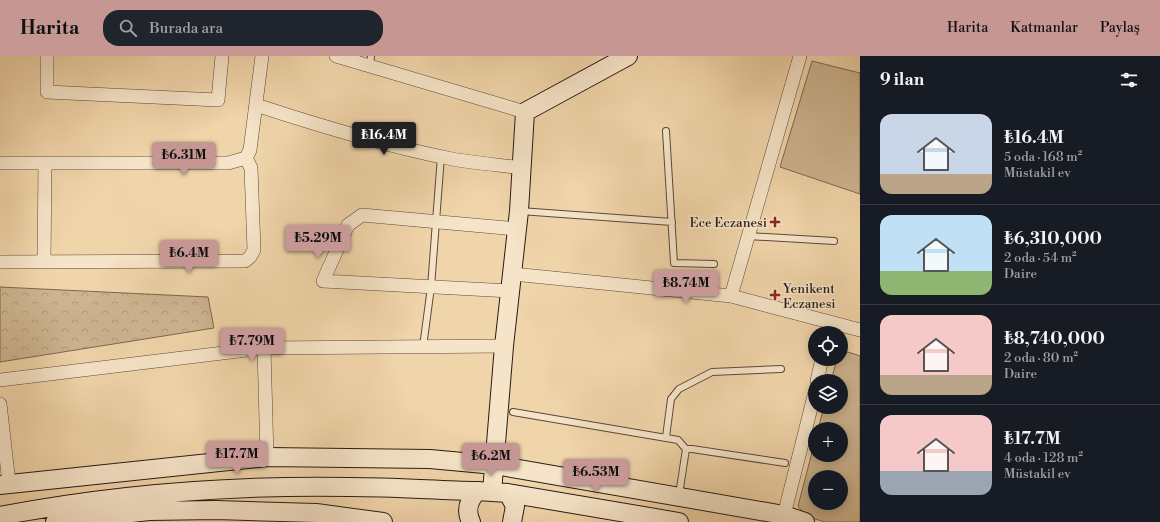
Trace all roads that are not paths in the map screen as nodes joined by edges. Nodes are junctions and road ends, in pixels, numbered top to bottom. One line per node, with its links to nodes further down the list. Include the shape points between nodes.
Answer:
1 (47, 56): 2 (street, via 47,92 218,100)
2 (222, 56)
3 (262, 56): 8 (street)
4 (336, 56): 7 (street)
5 (628, 56): 9 (street)
6 (800, 56): 20 (street)
7 (371, 61): 9 (street)
8 (256, 105): 11 (street, via 345,133); 12 (street, via 250,150)
9 (525, 112): 15 (street)
10 (666, 131): 18 (lane)
11 (441, 156): 15 (street); 17 (lane)
12 (246, 158): 14 (street, via 228,163); 23 (street, via 251,168 254,250 245,261)
13 (0, 163): 14 (street)
14 (45, 163): 23 (street)
15 (522, 168): 16 (street)
16 (519, 211): 18 (lane); 19 (street)
17 (436, 222): 19 (street); 26 (lane); 26 (street, via 362,215 348,225 323,281)
18 (672, 222): 24 (lane, via 674,263)
19 (517, 229): 25 (street)
20 (748, 236): 21 (lane); 27 (street)
21 (834, 241)
22 (0, 262): 23 (street)
23 (44, 262)
24 (714, 264)
25 (512, 283): 26 (street); 27 (street); 31 (street)
26 (431, 287): 32 (lane)
27 (731, 296): 28 (street)
28 (826, 326)
29 (848, 329): 30 (street)
30 (860, 330)
31 (504, 346): 32 (street); 43 (street)
32 (423, 347): 33 (street)
33 (264, 348): 35 (street); 41 (street)
34 (782, 369): 39 (lane, via 712,372 679,389 671,399)
35 (0, 380)
36 (0, 404): 44 (street)
37 (513, 412): 39 (lane)
38 (809, 414): 47 (street)
39 (666, 437): 40 (lane, via 678,440)
40 (686, 449): 42 (lane); 46 (lane)
41 (267, 457): 43 (street, via 430,459); 44 (street)
42 (785, 463)
43 (495, 465): 45 (street); 46 (street)
44 (5, 484)
45 (492, 492): 48 (street, via 350,487 258,488 162,494 56,505); 54 (street, via 469,503); 55 (street, via 515,506); 56 (street)
46 (679, 497): 47 (street)
47 (784, 515): 57 (street)
48 (0, 516)
49 (216, 516): 50 (street); 52 (street, via 149,511)
50 (286, 517): 51 (street)
51 (320, 518): 53 (street)
52 (55, 522)
53 (383, 522)
54 (471, 522)
55 (512, 522)
56 (679, 522)
57 (805, 522)

